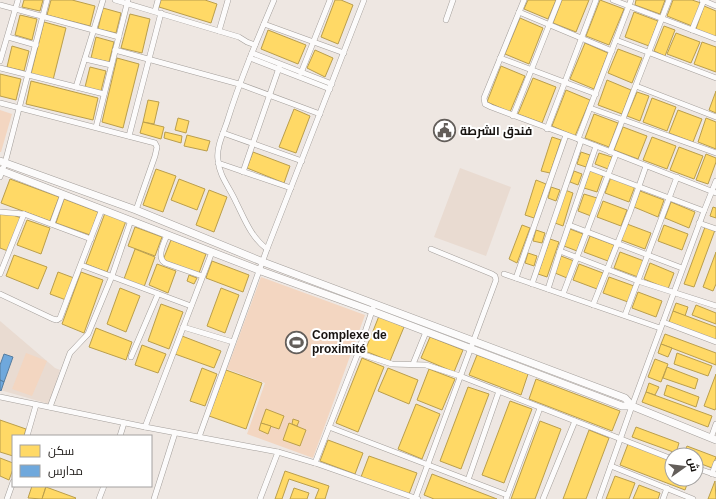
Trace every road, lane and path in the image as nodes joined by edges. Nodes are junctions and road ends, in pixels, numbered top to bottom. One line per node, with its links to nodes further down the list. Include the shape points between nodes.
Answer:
1 (18, 0): 22 (street)
2 (47, 0): 26 (street)
3 (103, 0): 31 (street)
4 (115, 0): 18 (street)
5 (158, 0): 23 (street)
6 (227, 0): 33 (street)
7 (274, 0): 29 (street)
8 (330, 0): 39 (street)
9 (364, 0): 44 (street)
10 (453, 0): 28 (street)
11 (524, 0): 24 (street)
12 (559, 0): 30 (street)
13 (596, 0): 36 (street)
14 (613, 0): 21 (street)
15 (631, 0): 21 (street)
16 (669, 0): 27 (street)
17 (703, 0): 20 (street); 32 (street)
18 (128, 2): 23 (street); 35 (street)
19 (0, 5): 22 (street)
20 (716, 6)
21 (629, 7): 27 (street); 37 (street)
22 (15, 9): 26 (street); 34 (street)
23 (155, 11): 25 (street)
24 (519, 12): 30 (street); 48 (street)
25 (161, 13): 33 (street); 47 (street)
26 (43, 16): 31 (street); 40 (street)
27 (662, 19): 32 (street); 45 (street)
28 (446, 20)
29 (264, 24): 39 (street); 41 (street)
30 (549, 25): 36 (street); 54 (street)
31 (94, 30): 35 (street); 49 (street)
32 (692, 30): 38 (street)
33 (218, 31): 41 (street)
34 (8, 37): 40 (street); 50 (street)
35 (119, 37): 42 (street)
36 (581, 38): 43 (street); 58 (street)
37 (616, 40): 43 (street); 45 (street)
38 (716, 40)
39 (314, 41): 44 (street); 55 (street)
40 (36, 45): 56 (street)
41 (255, 45): 46 (street)
42 (115, 50): 47 (street); 51 (street)
43 (612, 50): 64 (street)
44 (344, 52): 60 (street)
45 (650, 52): 57 (street); 61 (street)
46 (251, 56): 52 (street); 59 (street)
47 (149, 58): 59 (street); 77 (street)
48 (500, 58): 54 (street); 70 (street, via 484,102 491,108)
49 (85, 59): 51 (street); 62 (street)
50 (0, 61)
51 (112, 65): 63 (street)
52 (279, 67): 55 (street); 60 (street); 65 (street)
53 (0, 68): 56 (street)
54 (531, 70): 58 (street); 70 (street)
55 (301, 73): 60 (street)
56 (28, 75): 62 (street); 67 (street)
57 (716, 78)
58 (564, 82): 64 (street); 74 (street)
59 (239, 84): 65 (street); 75 (street)
60 (331, 86): 69 (street)
61 (636, 86): 71 (street); 72 (street)
62 (76, 87): 63 (street)
63 (104, 94): 73 (street)
64 (596, 94): 68 (street)
65 (270, 96): 69 (street); 79 (street)
66 (0, 103): 67 (street)
67 (20, 108): 73 (street); 85 (street)
68 (590, 108): 72 (street); 78 (street)
69 (320, 114): 84 (street)
70 (513, 116): 74 (street)
71 (716, 117)
72 (622, 120): 81 (street); 82 (street)
73 (96, 127): 77 (street)
74 (547, 128): 76 (street)
75 (223, 133): 79 (street); 86 (street)
76 (566, 135): 78 (street); 128 (street)
77 (129, 136): 100 (street, via 155,143 156,146 155,156)
78 (579, 140): 80 (street); 130 (street)
79 (252, 144): 84 (street); 90 (street)
80 (596, 146): 81 (street); 88 (street)
81 (610, 152): 83 (street)
82 (716, 153)
83 (616, 154): 87 (street); 91 (street)
84 (302, 161): 95 (street)
85 (3, 162): 89 (street); 100 (street)
86 (218, 163): 90 (street); 113 (street, via 248,229)
87 (646, 166): 92 (street); 94 (street)
88 (589, 168): 91 (street); 107 (street)
89 (1, 172): 97 (street)
90 (243, 172): 95 (street)
91 (609, 174): 94 (street); 109 (street)
92 (677, 178): 96 (street); 98 (street)
93 (716, 181): 96 (street)
94 (640, 186): 98 (street); 112 (street)
95 (291, 188): 113 (street)
96 (714, 192): 101 (street)
97 (63, 194): 99 (street); 106 (street)
98 (670, 197): 101 (street); 117 (street)
99 (102, 209): 104 (street); 111 (street)
100 (136, 210): 119 (street)
101 (704, 210): 105 (street)
102 (0, 212): 103 (street)
103 (24, 214): 106 (street); 124 (street)
104 (131, 220): 110 (street); 126 (street)
105 (699, 223): 108 (street); 121 (street)
106 (52, 224): 111 (street)
107 (569, 225): 109 (street); 115 (street)
108 (716, 229)
109 (587, 232): 112 (street); 118 (street)
110 (167, 235): 116 (street); 127 (street, via 161,260)
111 (90, 239): 120 (street)
112 (618, 244): 117 (street); 122 (street)
113 (267, 249): 119 (street)
114 (430, 249): 146 (street, via 495,276 495,283)
115 (560, 251): 118 (street); 131 (street)
116 (212, 252): 123 (street); 127 (street)
117 (648, 256): 121 (street); 129 (street)
118 (578, 257): 122 (street); 135 (street)
119 (263, 262): 123 (street); 136 (street)
120 (81, 265): 126 (street); 133 (street, via 61,316 57,320)
121 (682, 268): 132 (street)
122 (608, 269): 129 (street); 137 (street)
123 (261, 271): 140 (street); 147 (street)
124 (0, 274)
125 (504, 274): 128 (street)
126 (112, 276): 134 (street); 158 (street, via 88,334 70,353)
127 (202, 276): 138 (street)
128 (516, 278): 130 (street)
129 (638, 281): 132 (street); 141 (street)
130 (532, 284): 131 (street)
131 (548, 289): 135 (street)
132 (673, 293): 139 (street); 142 (street)
133 (0, 294)
134 (158, 294): 138 (street); 151 (street)
135 (563, 294): 137 (street)
136 (375, 304): 140 (street); 146 (street)
137 (593, 305): 141 (street)
138 (191, 306): 143 (street)
139 (716, 306)
140 (372, 311): 145 (street); 150 (street)
141 (625, 315): 144 (street)
142 (663, 322): 144 (street); 148 (street)
143 (183, 327): 147 (street); 163 (street)
144 (660, 328): 157 (street)
145 (426, 332): 149 (street); 152 (street)
146 (473, 340): 149 (street); 157 (street, via 625,398)
147 (233, 342): 168 (street)
148 (716, 342)
149 (471, 348): 153 (street); 157 (street, via 622,406)
150 (358, 353): 152 (street, via 392,364); 164 (street)
151 (131, 357)
152 (413, 364): 153 (street, via 426,365)
153 (460, 376): 154 (street); 175 (street)
154 (499, 391): 159 (street); 179 (street)
155 (0, 397): 156 (street)
156 (36, 405): 158 (street); 166 (street)
157 (632, 406): 169 (street); 170 (street)
158 (50, 408): 161 (street)
159 (540, 408): 160 (street); 183 (street)
160 (575, 421): 169 (street); 189 (street)
161 (124, 423): 163 (street); 167 (street)
162 (716, 424): 170 (street)
163 (145, 427): 165 (street)
164 (329, 427): 173 (street); 175 (street)
165 (175, 433): 168 (street); 186 (street)
166 (28, 435)
167 (120, 435)
168 (199, 437): 171 (street)
169 (621, 439): 172 (street); 176 (street)
170 (714, 439)
171 (278, 452): 173 (street); 187 (street)
172 (664, 456)
173 (315, 462): 188 (street)
174 (716, 463): 178 (street)
175 (427, 464): 179 (street); 188 (street)
176 (611, 466): 182 (street); 190 (street)
177 (704, 471): 178 (street)
178 (714, 474)
179 (468, 480): 183 (street)
180 (12, 485): 184 (street)
181 (104, 487): 185 (street)
182 (667, 488): 191 (street); 192 (street)
183 (507, 497)
184 (7, 499)
185 (99, 499)
186 (154, 499)
187 (260, 499)
188 (416, 499)
189 (543, 499)
190 (600, 499)
191 (663, 499)
192 (693, 499)

